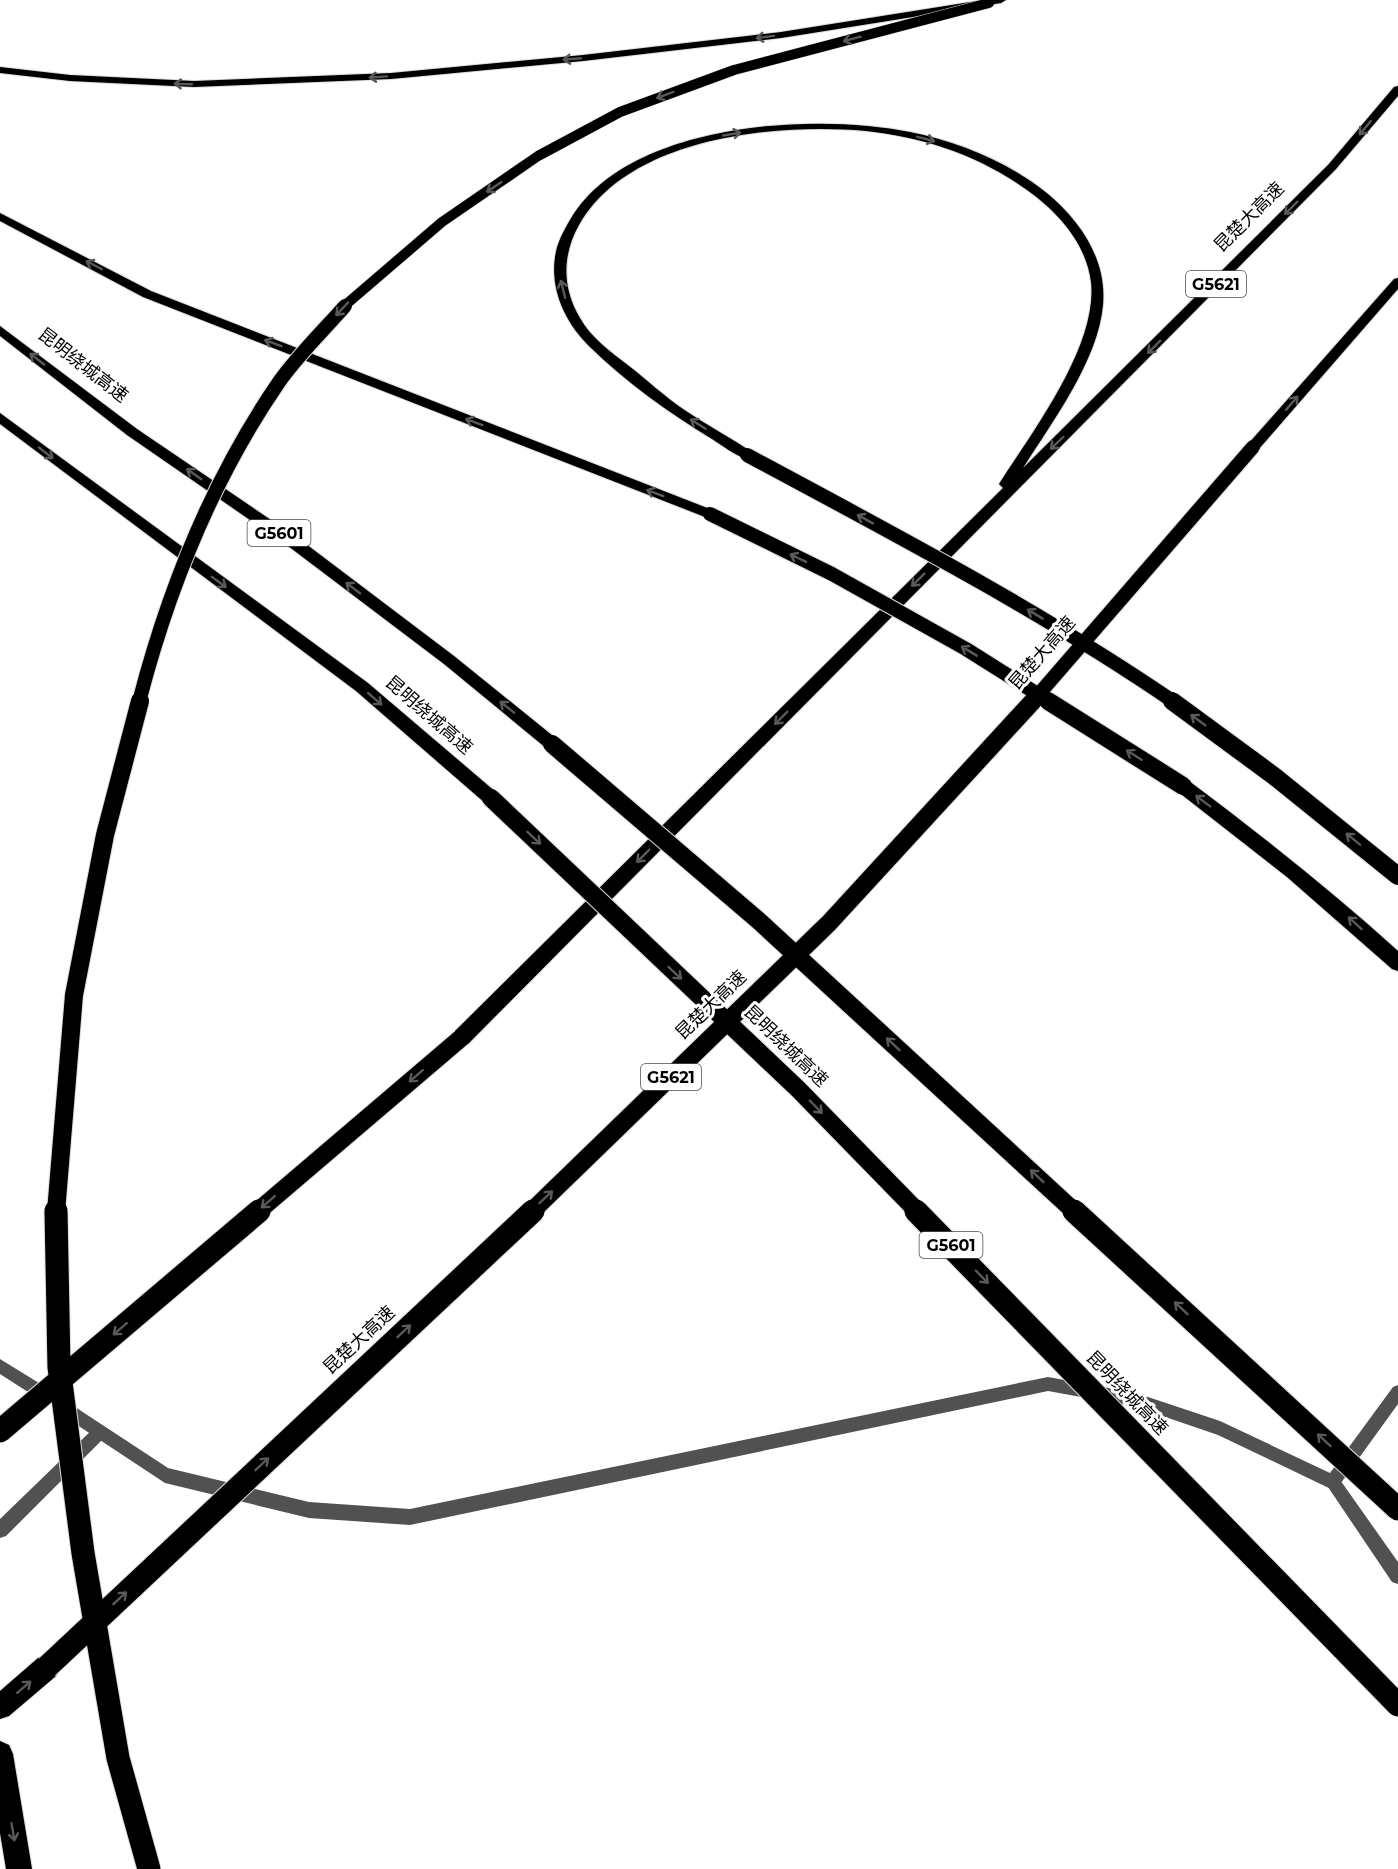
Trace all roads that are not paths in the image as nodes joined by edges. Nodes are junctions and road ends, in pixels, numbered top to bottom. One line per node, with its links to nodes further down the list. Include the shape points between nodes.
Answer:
1 (995, 1): 2 (highway, one-way to 2, via 770,37 390,76 194,84); 23 (highway, one-way to 23, bridge, via 734,70 620,112 538,156 442,222 345,305 280,381 226,470 180,570 143,688 105,835 74,995 56,1202 59,1367 83,1553 118,1758)
2 (0, 70)
3 (1398, 89): 8 (highway, 昆楚大高速 / G5621, one-way to 8, via 1332,167)
4 (0, 216): 10 (highway, one-way to 4, bridge, via 1263,846 1184,786 966,649 832,574 710,514 147,294)
5 (1398, 282): 20 (highway, 昆楚大高速 / G5621, one-way to 5, bridge, via 603,1144 829,923 1000,739)
6 (0, 330): 16 (highway, 昆明绕城高速 / G5601, one-way to 6, bridge, via 759,921 552,744 297,545 132,432)
7 (0, 417): 19 (highway, 昆明绕城高速 / G5601, one-way to 19, bridge, via 362,687 491,798 798,1089)
8 (992, 506): 9 (highway, one-way to 8, bridge, via 1268,771 1146,682 1031,612 747,455 674,409 596,346 579,327 561,287 559,267 568,229 594,195 654,157 728,134 810,126 894,132 948,144 996,165 1032,188 1067,218 1083,239 1098,287 1096,310 1090,336 1064,388); 13 (highway, 昆楚大高速 / G5621, one-way to 13, bridge, via 461,1038)
9 (1398, 876)
10 (1398, 963)
11 (0, 1366): 14 (street)
12 (1398, 1392): 15 (street)
13 (0, 1431)
14 (100, 1432): 15 (street, via 165,1475 309,1510 410,1517 1048,1384 1136,1400 1210,1425); 17 (street)
15 (1333, 1482): 18 (street)
16 (1398, 1509)
17 (0, 1530)
18 (1398, 1576)
19 (1398, 1705)
20 (0, 1707)
21 (0, 1754): 22 (highway, one-way to 22)
22 (19, 1869)
23 (149, 1869)

